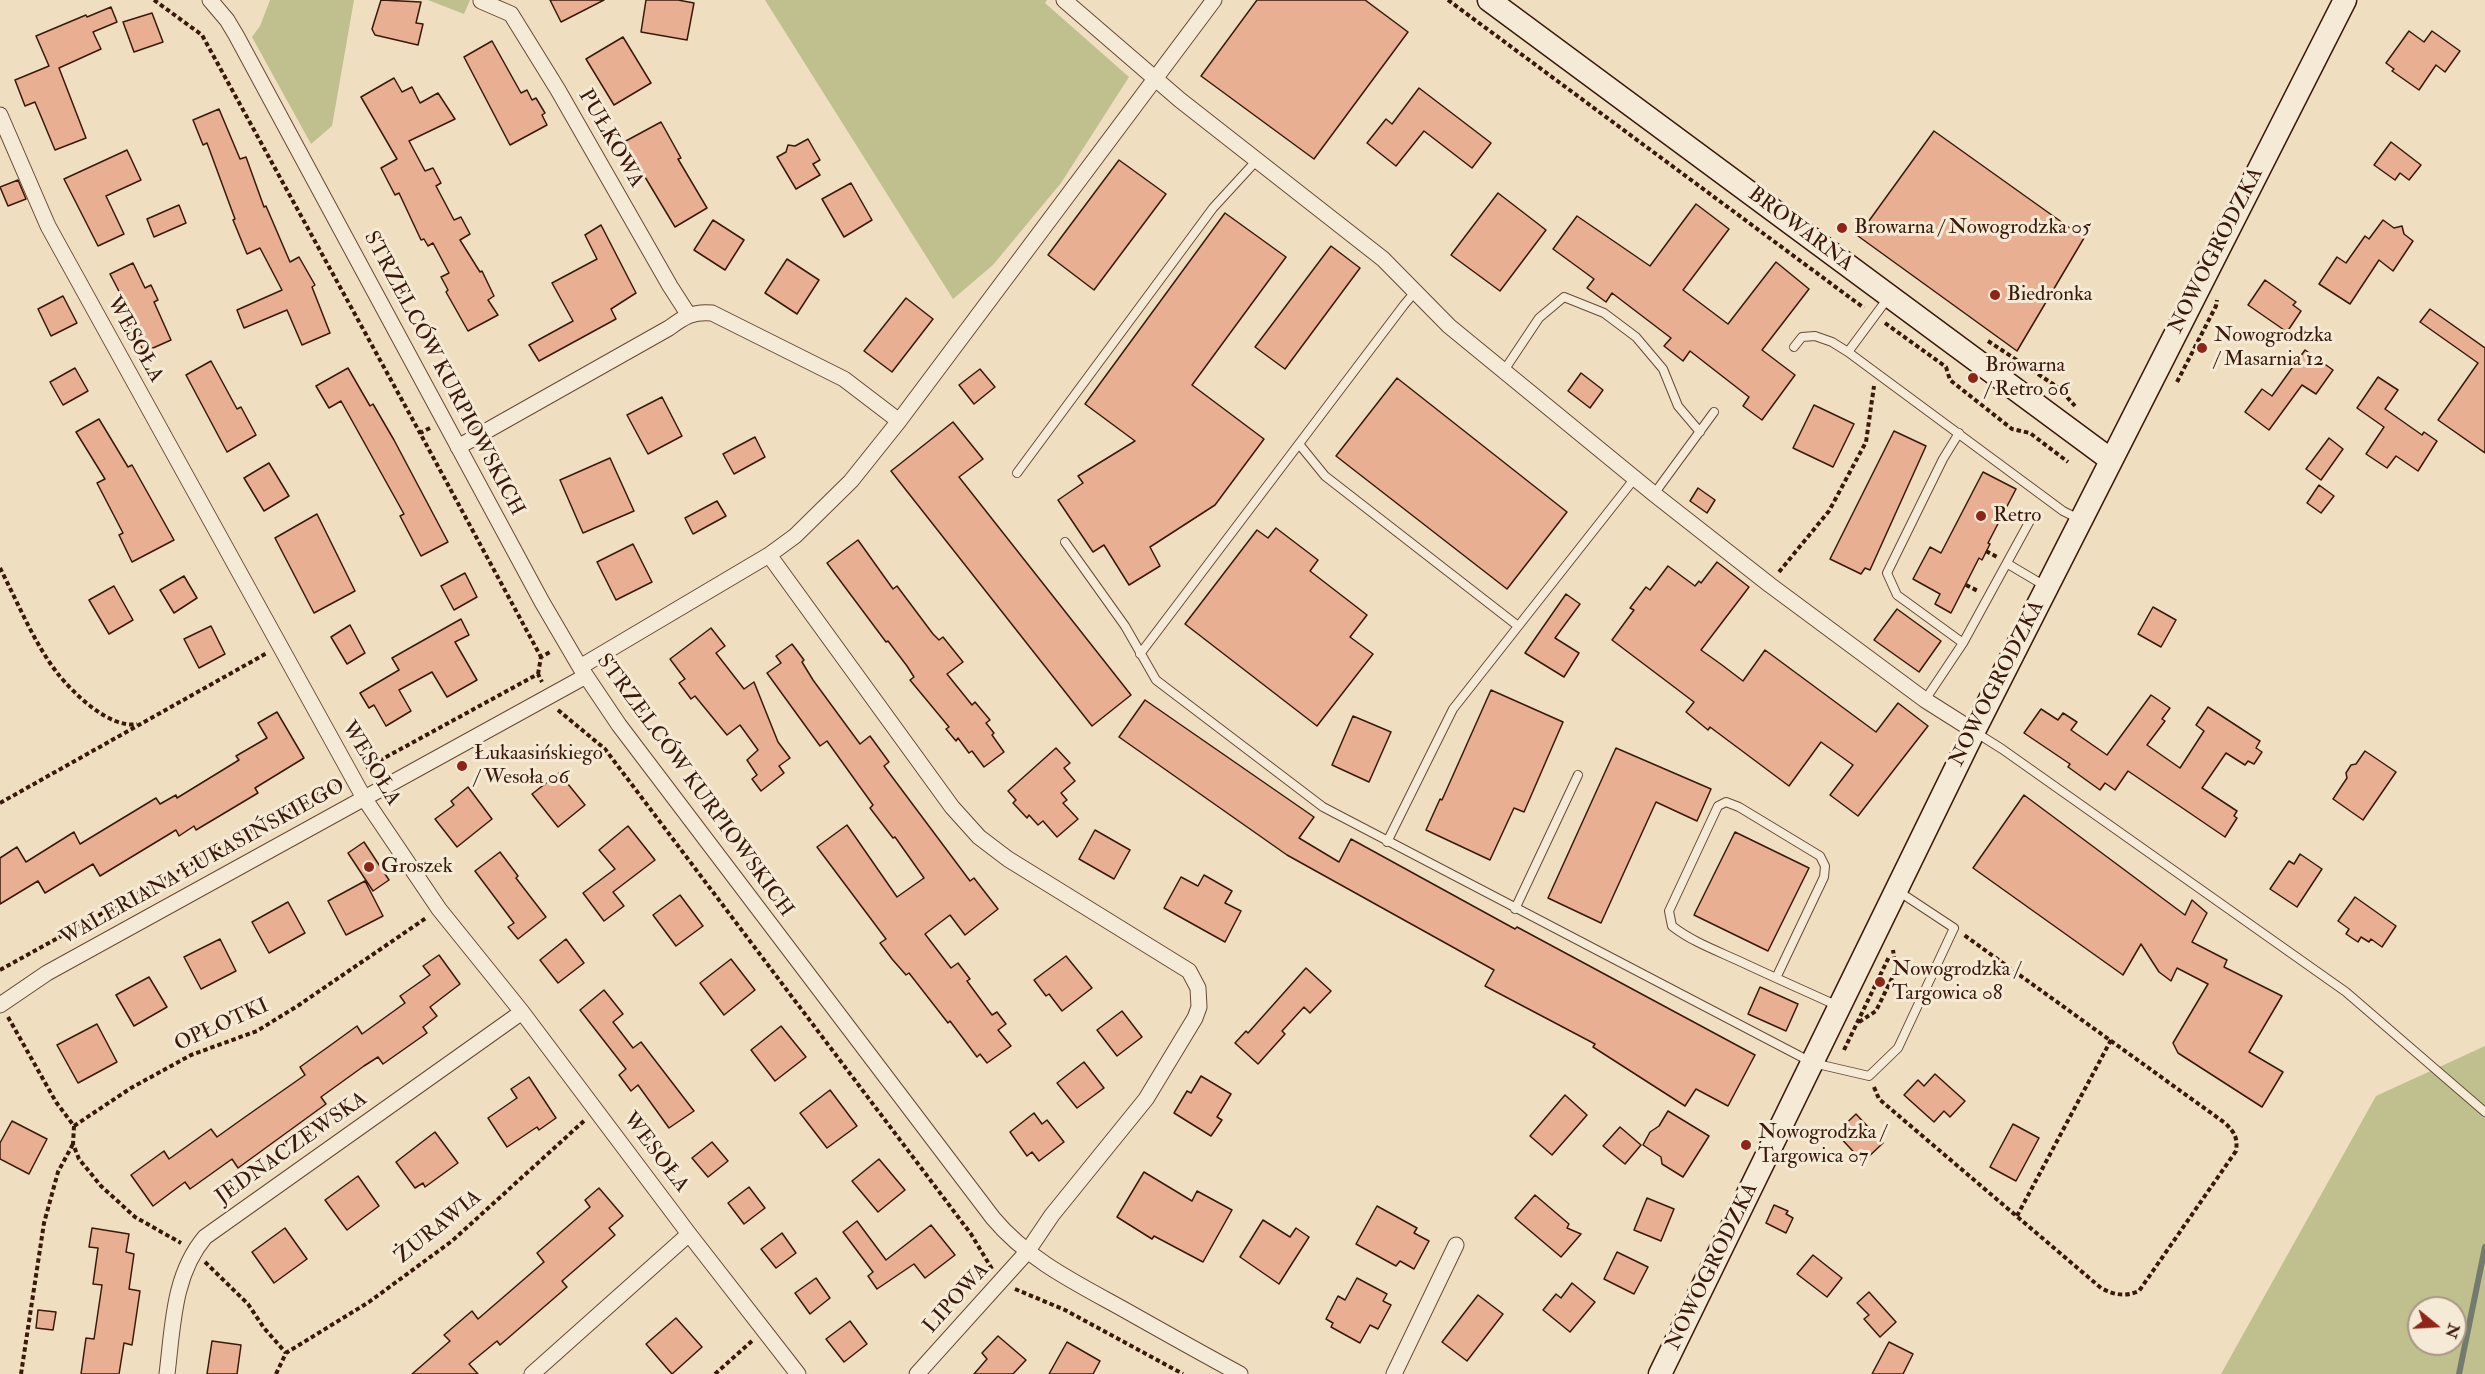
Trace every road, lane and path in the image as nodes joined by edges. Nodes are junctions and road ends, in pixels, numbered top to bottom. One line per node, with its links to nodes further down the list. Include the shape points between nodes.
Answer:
1 (154, 0): 24 (path, via 202,35)
2 (210, 0): 21 (street, STRZELCÓW KURPIOWSKICH, via 236,35)
3 (1064, 0): 9 (street)
4 (1214, 0): 9 (street, WALERIANA ŁUKASIŃSKIEGO)
5 (1448, 0): 15 (path)
6 (1489, 0): 13 (main road, BROWARNA)
7 (2345, 0): 28 (main road, NOWOGRODZKA)
8 (481, 1): 14 (street, PUŁKOWA, via 511,14)
9 (1156, 80): 11 (street); 22 (street, WALERIANA ŁUKASIŃSKIEGO)
10 (0, 115): 43 (street, WESOŁA, via 48,226)
11 (1257, 160): 12 (street, via 1383,260); 30 (lane, via 1213,208)
12 (1414, 293): 18 (street); 26 (lane)
13 (1889, 297): 15 (lane); 28 (main road, BROWARNA)
14 (688, 314): 22 (street, via 712,314 822,368 862,392); 27 (street)
15 (1875, 316): 17 (lane); 29 (path, via 1946,367 1950,380 2012,429 2030,433)
16 (1794, 347): 17 (lane, via 1802,337 1815,336)
17 (1848, 352): 19 (lane)
18 (1503, 373): 23 (lane, via 1539,318 1564,297 1604,313 1636,337 1663,369 1678,406); 31 (street)
19 (1883, 376): 25 (lane); 39 (path, via 1873,387 1866,442 1829,512)
20 (1714, 412): 23 (lane)
21 (444, 421): 24 (path); 27 (street, STRZELCÓW KURPIOWSKICH)
22 (898, 421): 36 (street, WALERIANA ŁUKASIŃSKIEGO, via 844,488 806,526)
23 (1700, 432): 32 (lane)
24 (420, 433): 45 (path)
25 (1959, 434): 34 (lane); 42 (lane, via 1887,573 1897,595)
26 (1299, 444): 41 (lane, via 1325,476); 44 (lane)
27 (458, 447): 46 (street, STRZELCÓW KURPIOWSKICH)
28 (2111, 460): 34 (main road, NOWOGRODZKA)
29 (2068, 462)
30 (1017, 473)
31 (1635, 478): 32 (street); 41 (lane)
32 (1654, 494): 39 (street)
33 (2032, 517): 37 (lane)
34 (2080, 520): 40 (main road, NOWOGRODZKA)
35 (1065, 542): 44 (lane)
36 (769, 555): 46 (street, WALERIANA ŁUKASIŃSKIEGO); 77 (street, LIPOWA, via 952,807 979,837 1037,879 1188,971 1198,988 1195,1018 1146,1099)
37 (2008, 564): 40 (lane); 42 (lane)
38 (0, 568): 49 (path, via 58,674 93,708 116,723)
39 (1770, 585): 48 (street)
40 (2047, 587): 50 (main road, NOWOGRODZKA)
41 (1518, 626): 55 (lane, via 1453,709)
42 (1963, 643): 48 (lane)
43 (278, 646): 49 (path); 52 (street, WESOŁA)
44 (1140, 654): 55 (lane, via 1156,680 1323,807)
45 (541, 657)
46 (583, 671): 47 (street, WALERIANA ŁUKASIŃSKIEGO); 77 (street, STRZELCÓW KURPIOWSKICH, via 619,725 993,1218)
47 (550, 696): 52 (path, via 538,674); 53 (street, WALERIANA ŁUKASIŃSKIEGO); 78 (path, via 558,710 604,749)
48 (1925, 700): 50 (street)
49 (142, 723): 54 (path)
50 (1974, 731): 56 (main road, NOWOGRODZKA); 70 (lane, via 2346,992)
51 (1578, 775): 58 (lane)
52 (351, 776): 53 (street, WESOŁA); 61 (path)
53 (363, 798): 57 (street, WESOŁA); 63 (street, WALERIANA ŁUKASIŃSKIEGO)
54 (0, 803)
55 (1387, 842): 58 (lane)
56 (1896, 890): 59 (lane); 64 (main road, NOWOGRODZKA)
57 (439, 909): 65 (street, WESOŁA); 71 (path, OPŁOTKI, via 257,1031 192,1055 131,1088)
58 (1515, 909): 67 (lane)
59 (1954, 928): 66 (path); 68 (lane, via 1898,1048)
60 (1893, 950): 60 (path, via 1896,970 1876,1011 1859,1022)
61 (0, 969)
62 (1776, 978): 62 (lane, via 1685,936 1672,926 1669,911 1718,806 1726,802 1820,856 1825,867); 64 (lane)
63 (2, 999): 71 (path, via 56,1102)
64 (1840, 1007): 67 (main road, NOWOGRODZKA)
65 (522, 1012): 69 (street, WESOŁA); 76 (street, JEDNACZEWSKA, via 217,1227)
66 (2111, 1040): 73 (path); 73 (path, via 2225,1123 2235,1132 2236,1150 2139,1291 2132,1294 2113,1294 2101,1287)
67 (1813, 1063): 68 (lane); 91 (main road, NOWOGRODZKA)
68 (1869, 1076): 73 (path, via 1879,1099)
69 (596, 1109): 74 (street, WESOŁA); 80 (path, ŻURAWIA, via 452,1241 369,1302)
70 (2485, 1112)
71 (74, 1126): 72 (path)
72 (73, 1144): 76 (path, via 79,1159 101,1186 135,1217); 81 (path, via 58,1172 44,1223)
73 (2018, 1216)
74 (689, 1234): 79 (street, WESOŁA); 84 (street)
75 (1456, 1245): 90 (street)
76 (194, 1250): 80 (path, via 248,1304); 82 (street, JEDNACZEWSKA, via 179,1283)
77 (1027, 1252): 78 (street, LIPOWA); 89 (street, STRZELCÓW KURPIOWSKICH, via 1064,1277)
78 (1002, 1279): 87 (street, LIPOWA); 88 (path, via 1010,1287 1065,1310)
79 (764, 1331): 85 (path); 86 (street, WESOŁA)
80 (286, 1353): 83 (path)
81 (21, 1374)
82 (167, 1374)
83 (276, 1374)
84 (532, 1374)
85 (715, 1374)
86 (798, 1374)
87 (917, 1374)
88 (1183, 1374)
89 (1240, 1374)
90 (1394, 1374)
91 (1660, 1374)

